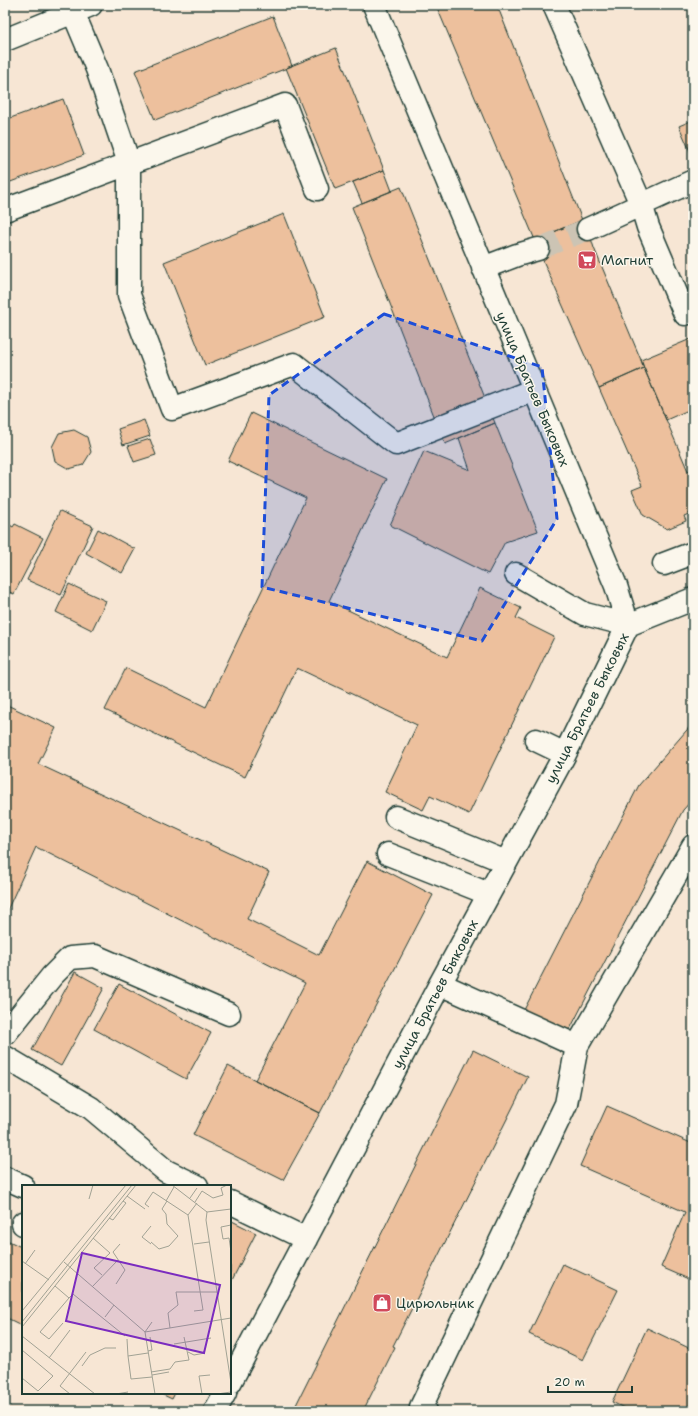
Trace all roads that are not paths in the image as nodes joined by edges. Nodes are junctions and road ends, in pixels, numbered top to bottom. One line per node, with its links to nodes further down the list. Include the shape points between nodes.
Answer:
1 (374, 5): 12 (street, улица Братьев Быковых)
2 (554, 5): 8 (street)
3 (82, 9): 4 (street); 5 (street, via 97,70)
4 (5, 40)
5 (129, 163): 7 (street, via 285,105); 9 (street); 14 (street, via 129,295 172,409 294,364 396,444)
6 (693, 181): 8 (street)
7 (317, 189)
8 (642, 204): 10 (street); 13 (street, via 648,227)
9 (5, 210)
10 (588, 229)
11 (538, 249): 12 (street)
12 (483, 268): 14 (street, улица Братьев Быковых)
13 (685, 314)
14 (534, 390): 19 (street, улица Братьев Быковых, via 616,586)
15 (693, 553): 16 (street)
16 (664, 564)
17 (516, 574): 19 (street, via 585,614)
18 (693, 599): 19 (street)
19 (628, 625): 21 (street, улица Братьев Быковых)
20 (536, 740): 21 (street)
21 (565, 754): 25 (street, улица Братьев Быковых)
22 (396, 817): 25 (street)
23 (693, 846): 30 (street)
24 (388, 854): 26 (street)
25 (506, 862): 26 (street, улица Братьев Быковых)
26 (489, 894): 27 (street, улица Братьев Быковых)
27 (440, 984): 30 (street); 37 (street, улица Братьев Быковых)
28 (229, 1014): 29 (street, via 95,956 70,958)
29 (5, 1034)
30 (577, 1046): 41 (street, via 566,1104 421,1407)
31 (5, 1057): 33 (street, via 92,1108)
32 (5, 1178): 35 (street)
33 (162, 1178): 34 (street)
34 (193, 1185)
35 (22, 1186)
36 (231, 1202): 37 (street)
37 (306, 1239): 38 (street, улица Братьев Быковых)
38 (231, 1381)
39 (224, 1394): 40 (street)
40 (215, 1411)
41 (426, 1411)

